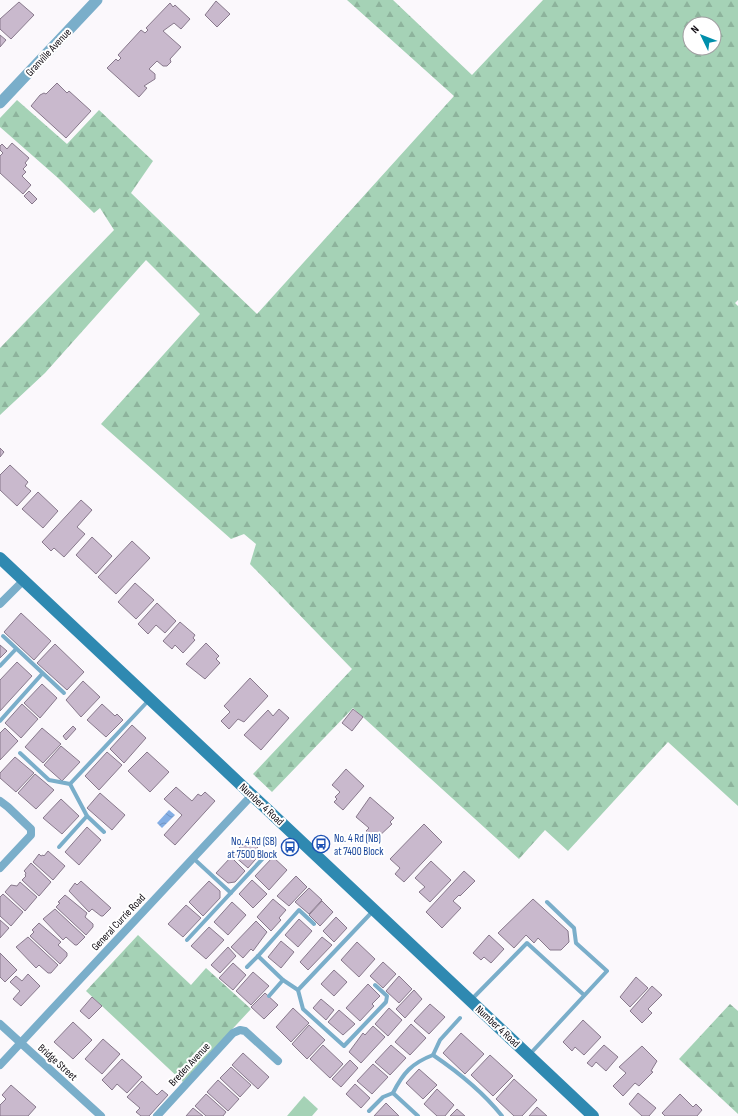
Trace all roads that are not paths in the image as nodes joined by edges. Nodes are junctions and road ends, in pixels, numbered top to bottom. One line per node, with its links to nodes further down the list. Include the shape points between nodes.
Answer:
1 (96, 0): 2 (street, Granville Avenue)
2 (0, 103)
3 (0, 558): 4 (main road, Number 4 Road)
4 (24, 580): 5 (street); 11 (main road, Number 4 Road)
5 (0, 604)
6 (3, 636): 7 (lane)
7 (16, 649): 8 (lane); 9 (lane)
8 (0, 666)
9 (42, 674): 10 (lane); 12 (lane)
10 (64, 693)
11 (150, 699): 14 (lane); 15 (main road, Number 4 Road)
12 (0, 721)
13 (20, 753): 14 (lane, via 49,780)
14 (70, 784): 17 (lane)
15 (252, 795): 21 (street, General Currie Road); 25 (main road, Number 4 Road)
16 (1, 803): 22 (street, via 25,822 31,829 31,835)
17 (87, 816): 18 (lane); 19 (lane)
18 (104, 832)
19 (59, 847)
20 (267, 854): 23 (lane)
21 (193, 858): 23 (lane); 38 (street, General Currie Road)
22 (0, 868)
23 (231, 893): 27 (lane)
24 (547, 902): 33 (lane, via 574,928 576,943 607,972)
25 (375, 910): 32 (lane); 35 (main road, Number 4 Road)
26 (314, 924): 28 (lane, via 299,910)
27 (187, 940)
28 (258, 956): 29 (lane); 30 (lane)
29 (247, 967)
30 (284, 980): 32 (lane); 34 (lane)
31 (375, 985): 32 (lane, via 387,996 386,1002 344,1046 303,1009)
32 (298, 990)
33 (584, 995): 35 (lane, via 527,943); 40 (lane)
34 (269, 996)
35 (471, 1000): 40 (main road, Number 4 Road)
36 (460, 1018): 39 (lane, via 440,1040)
37 (0, 1024): 38 (street, Bridge Street)
38 (21, 1042): 42 (street, General Currie Road); 45 (street, Bridge Street)
39 (433, 1055): 43 (lane, via 416,1062 400,1079); 48 (lane, via 490,1101)
40 (529, 1056): 49 (main road, Number 4 Road)
41 (278, 1061): 46 (street, Breden Avenue, via 245,1031 233,1033)
42 (0, 1065)
43 (393, 1093): 44 (lane, via 382,1097); 47 (lane)
44 (369, 1111)
45 (101, 1116)
46 (157, 1116)
47 (418, 1116)
48 (502, 1116)
49 (593, 1116)

